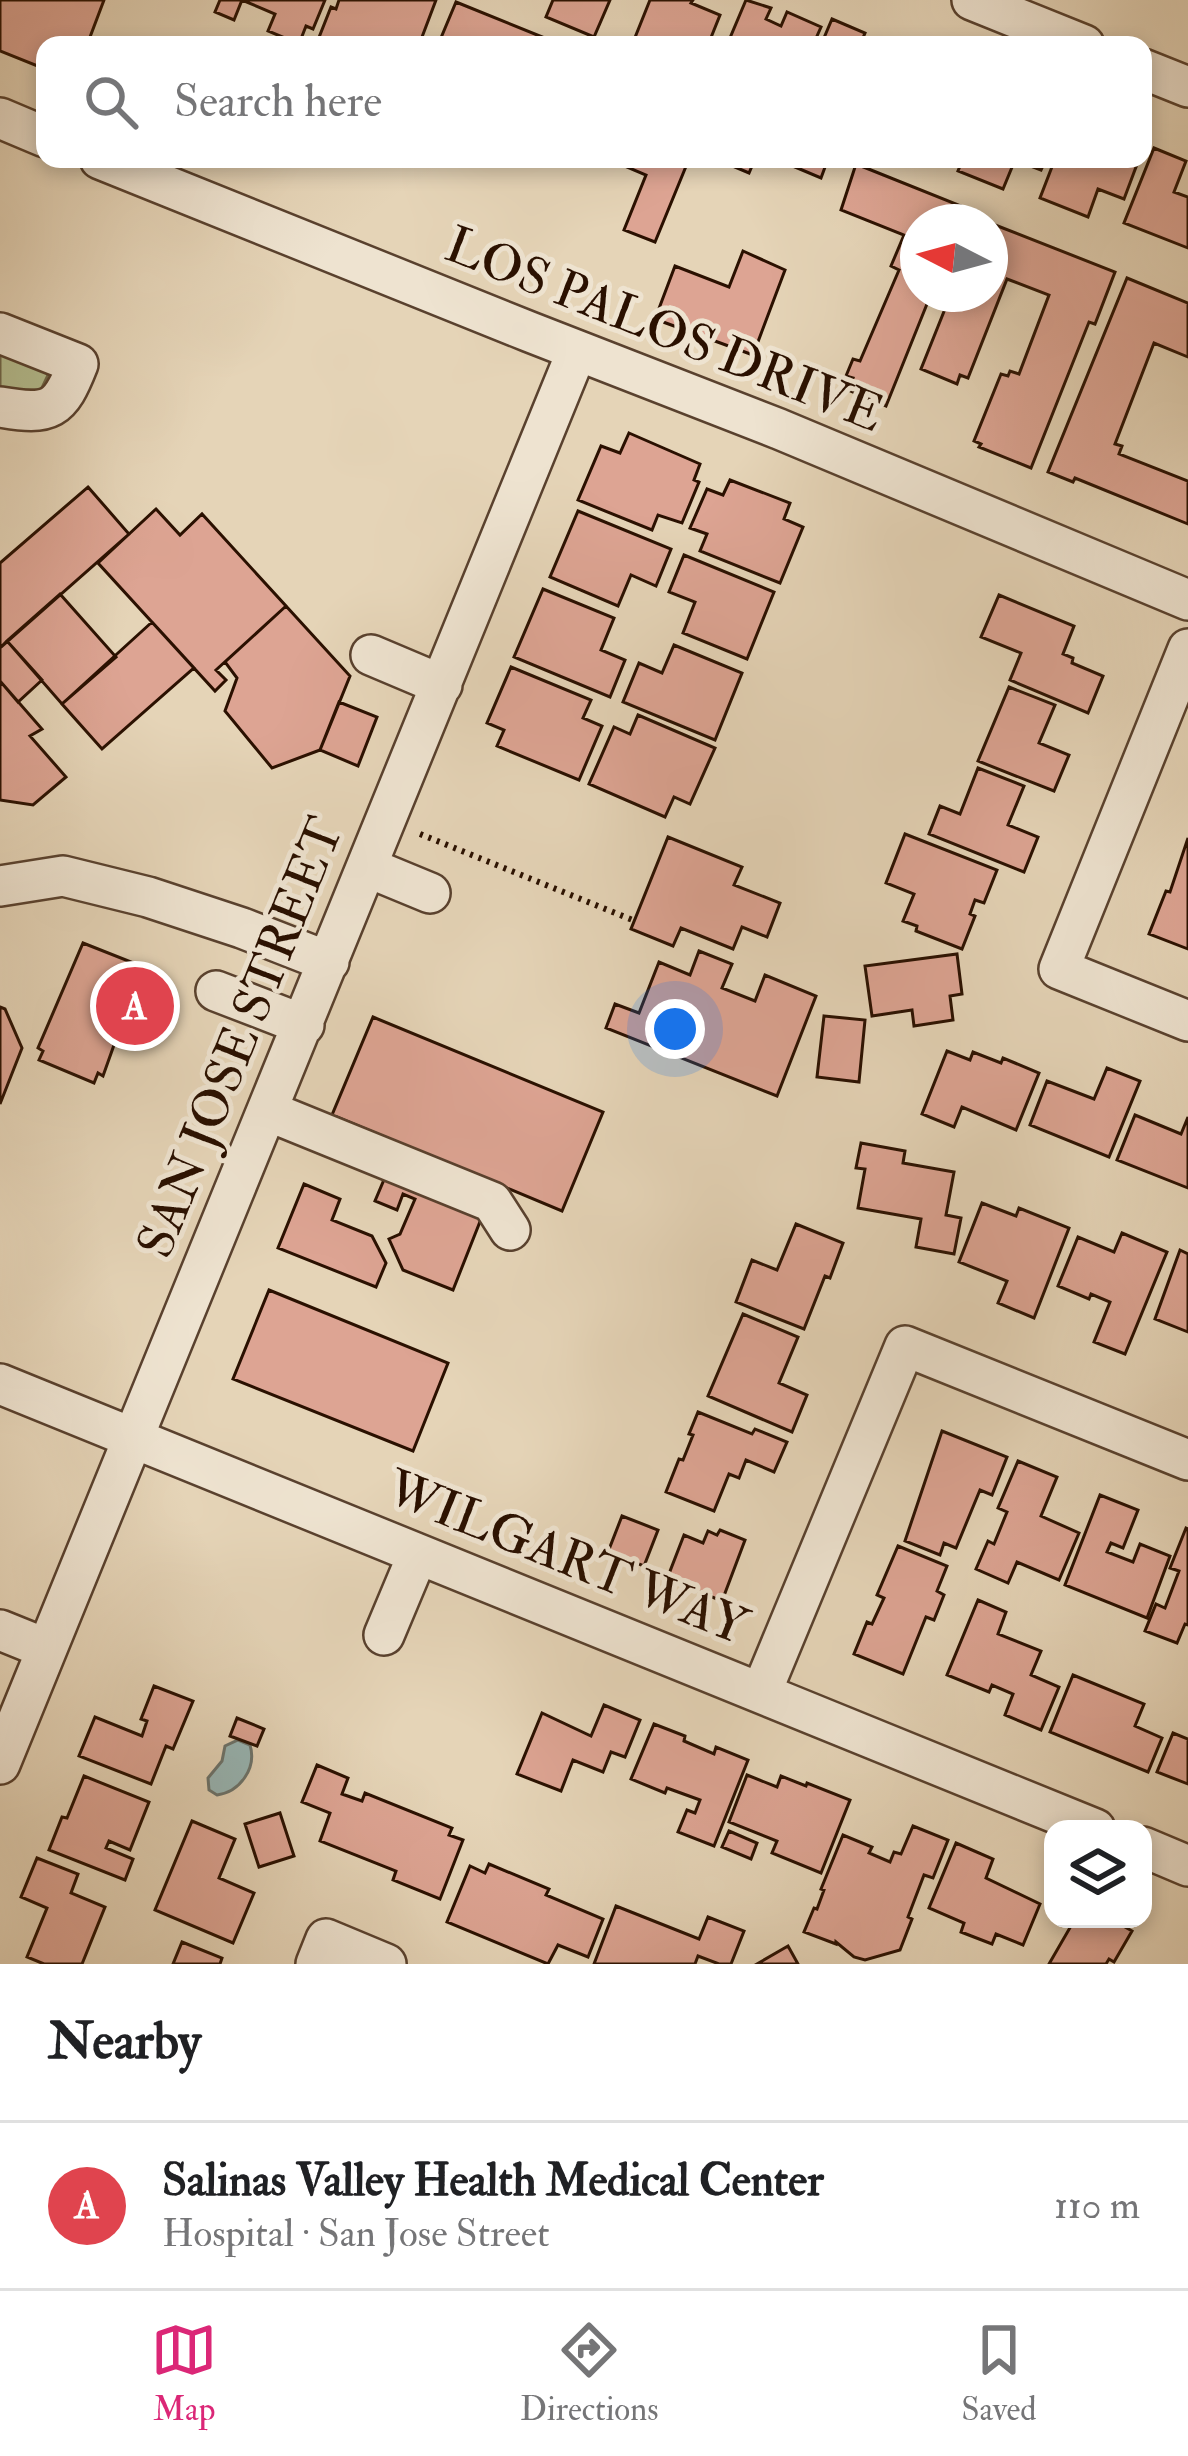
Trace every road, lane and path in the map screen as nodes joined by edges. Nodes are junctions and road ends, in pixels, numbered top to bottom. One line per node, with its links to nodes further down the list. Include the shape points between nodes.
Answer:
1 (971, 0): 2 (street)
2 (1061, 36)
3 (1152, 73): 4 (street)
4 (1188, 87)
5 (0, 118): 6 (street)
6 (36, 132)
7 (122, 168): 9 (street, LOS PALOS DRIVE)
8 (0, 333): 10 (street, via 78,364 65,396 49,408)
9 (577, 351): 11 (street, LOS PALOS DRIVE); 14 (street, SAN JOSE STREET)
10 (0, 407)
11 (1188, 600)
12 (1188, 650): 22 (street, via 1059,969)
13 (371, 655): 14 (street)
14 (442, 685): 16 (street, SAN JOSE STREET)
15 (420, 833): 19 (path)
16 (367, 867): 18 (street); 20 (street, SAN JOSE STREET)
17 (0, 886): 20 (street, via 63,876 148,897)
18 (430, 893)
19 (634, 921)
20 (329, 962): 23 (street, SAN JOSE STREET)
21 (216, 991): 23 (street)
22 (1188, 1021)
23 (304, 1025): 24 (street, SAN JOSE STREET)
24 (268, 1111): 25 (street, via 492,1202); 27 (street, SAN JOSE STREET)
25 (510, 1230)
26 (0, 1384): 27 (street, WILGART WAY)
27 (133, 1439): 29 (street, WILGART WAY); 32 (street, SAN JOSE STREET)
28 (1188, 1460): 33 (street, via 905,1346)
29 (406, 1549): 31 (street); 33 (street, WILGART WAY)
30 (0, 1630): 32 (street)
31 (373, 1630)
32 (46, 1649): 34 (street, SAN JOSE STREET)
33 (761, 1693): 35 (street, WILGART WAY)
34 (0, 1764)
35 (1073, 1820)
36 (1152, 1851): 37 (street)
37 (1188, 1866)
38 (316, 1964): 39 (street, via 326,1939)
39 (386, 1964)

